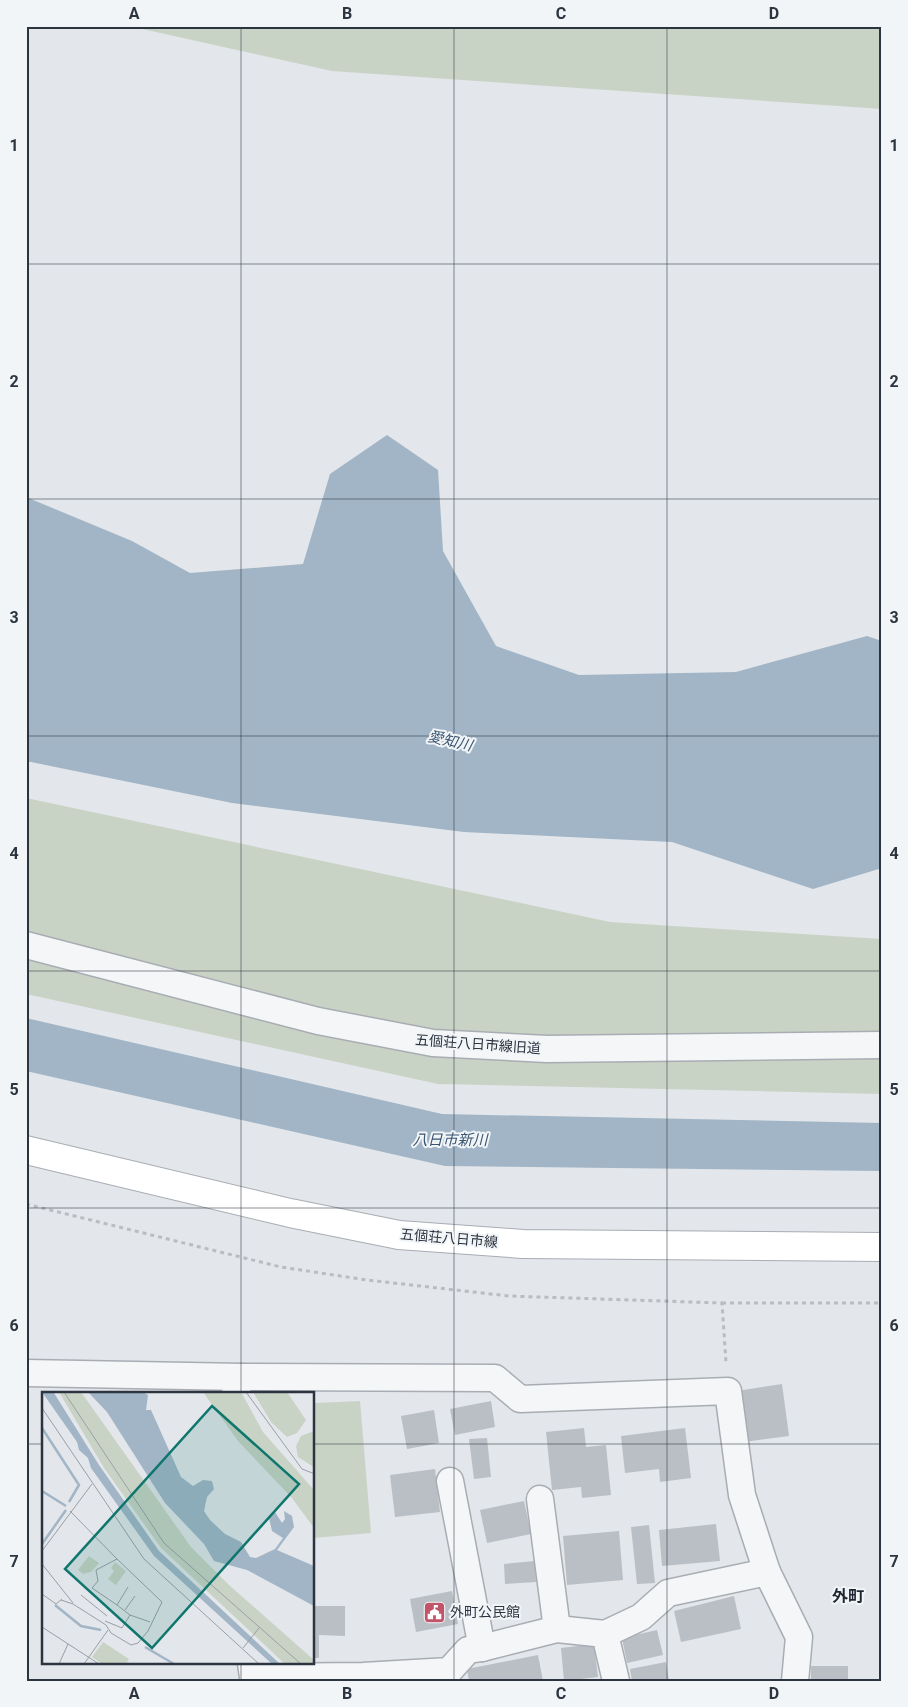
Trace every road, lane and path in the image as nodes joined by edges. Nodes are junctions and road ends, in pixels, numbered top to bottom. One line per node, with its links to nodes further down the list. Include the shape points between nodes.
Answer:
1 (26, 945): 2 (street, 五個荘八日市線旧道, via 318,1021 434,1043 547,1049)
2 (882, 1046)
3 (26, 1150): 5 (main road, 五個荘八日市線, via 290,1213 399,1235 524,1244)
4 (26, 1204): 6 (path, via 281,1267 367,1280 509,1296)
5 (882, 1247)
6 (722, 1303): 7 (path); 10 (path)
7 (882, 1303)
8 (26, 1373): 9 (street)
9 (238, 1385): 10 (street, via 495,1378 520,1399)
10 (728, 1391): 13 (street, via 742,1495)
11 (450, 1481): 16 (street)
12 (540, 1499): 14 (street)
13 (767, 1572): 15 (street, via 668,1593 641,1617); 20 (street, via 799,1637)
14 (557, 1630): 15 (street); 16 (street)
15 (605, 1634): 19 (street)
16 (482, 1648): 18 (street, via 468,1650)
17 (252, 1664): 18 (street, via 253,1677)
18 (451, 1676)
19 (616, 1681)
20 (795, 1681)

